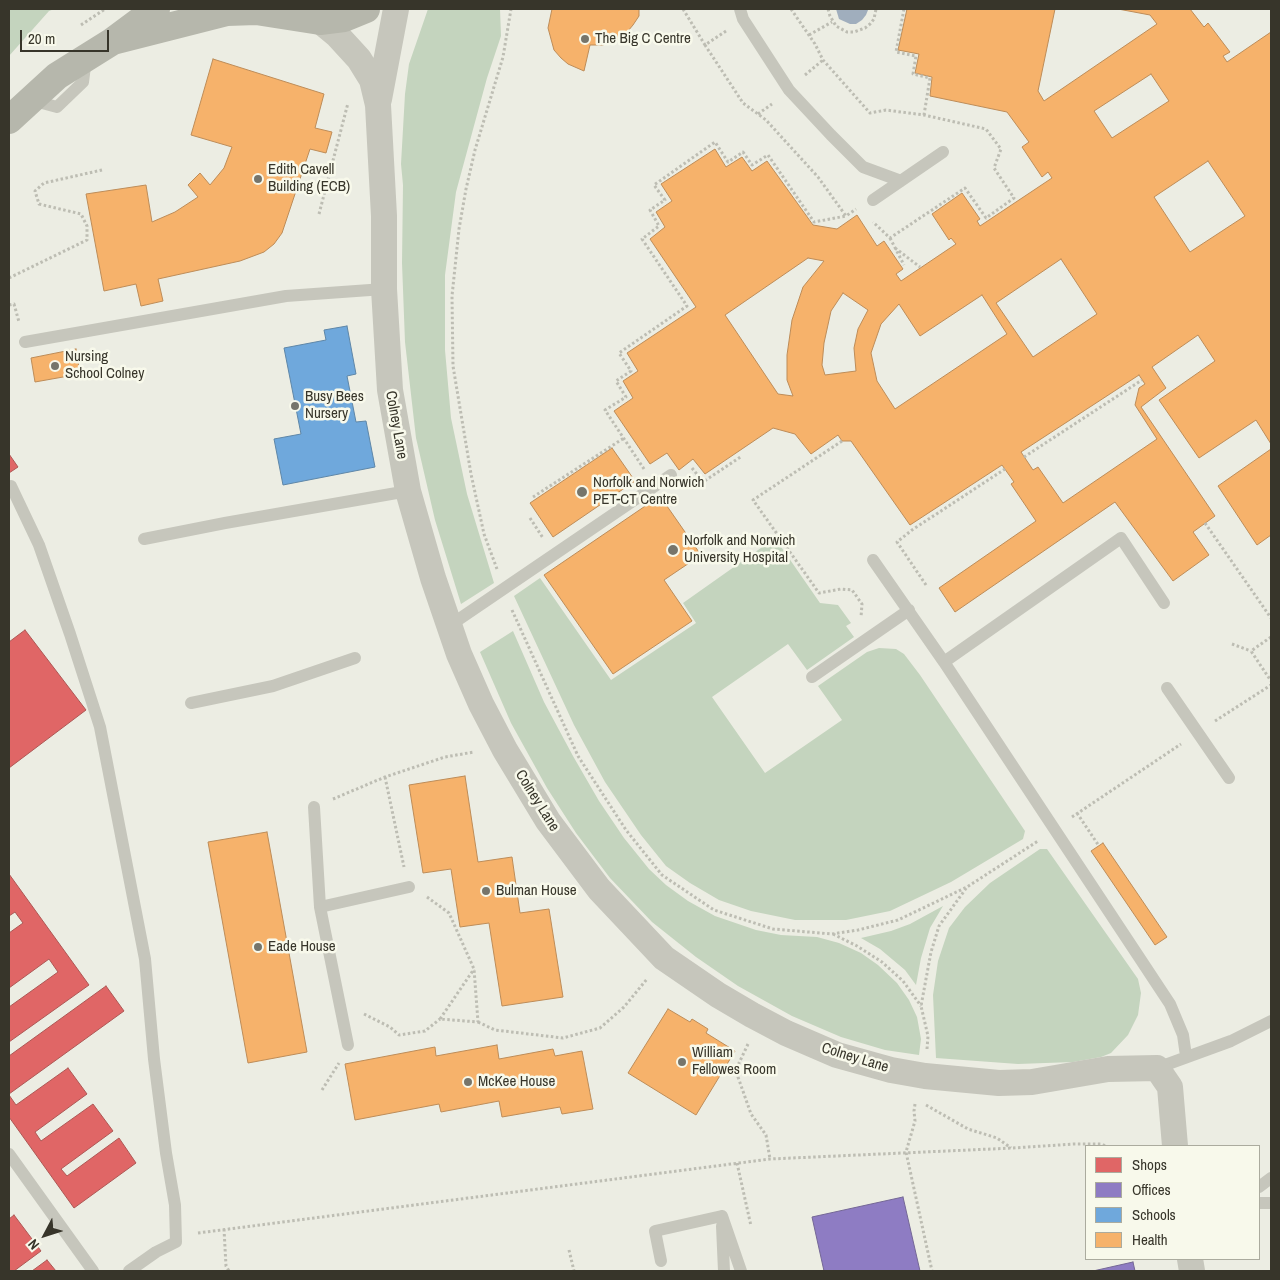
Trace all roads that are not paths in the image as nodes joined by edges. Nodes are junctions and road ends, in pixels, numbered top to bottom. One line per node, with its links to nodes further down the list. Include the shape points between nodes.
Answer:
1 (156, 9): 7 (street)
2 (366, 9): 6 (street, via 344,18)
3 (396, 9): 8 (street, Colney Lane)
4 (740, 9): 11 (lane, via 743,19 789,90 825,129 863,167)
5 (283, 12): 6 (street); 7 (street, via 227,12)
6 (320, 21): 8 (street, Colney Lane, via 359,59 372,80)
7 (113, 41): 9 (street, via 57,76)
8 (378, 105): 13 (street, Colney Lane)
9 (9, 120)
10 (943, 152): 11 (lane)
11 (901, 181): 12 (lane)
12 (873, 200)
13 (384, 289): 14 (lane, via 286,296); 17 (street, Colney Lane, via 390,390)
14 (24, 342)
15 (672, 474): 22 (lane)
16 (9, 488): 43 (lane, via 11,486 39,545 100,727 145,959 154,1059 175,1205 176,1242)
17 (408, 491): 18 (lane); 22 (street, Colney Lane)
18 (144, 540)
19 (873, 560): 21 (lane)
20 (1164, 603): 24 (lane, via 1121,538)
21 (908, 610): 24 (lane); 25 (lane)
22 (450, 626): 35 (street, Colney Lane, via 481,704 548,821 599,889 664,958 718,995 786,1033 837,1055 925,1076 999,1083 1032,1082 1108,1069)
23 (355, 658): 27 (lane, via 274,686)
24 (944, 662): 34 (lane, via 1170,1004 1183,1035)
25 (812, 677)
26 (1167, 688): 28 (lane)
27 (191, 703)
28 (1229, 778)
29 (314, 807): 31 (lane)
30 (409, 887): 31 (lane)
31 (320, 908): 33 (lane)
32 (1271, 1021): 34 (lane, via 1231,1041)
33 (348, 1045)
34 (1186, 1056): 35 (lane)
35 (1158, 1068): 36 (street, via 1170,1087)
36 (1175, 1145)
37 (9, 1154): 42 (lane)
38 (1271, 1178): 39 (lane)
39 (1260, 1187)
40 (722, 1216): 41 (lane, via 655,1231); 44 (lane); 45 (lane)
41 (661, 1261)
42 (93, 1271)
43 (129, 1271)
44 (724, 1271)
45 (741, 1271)

